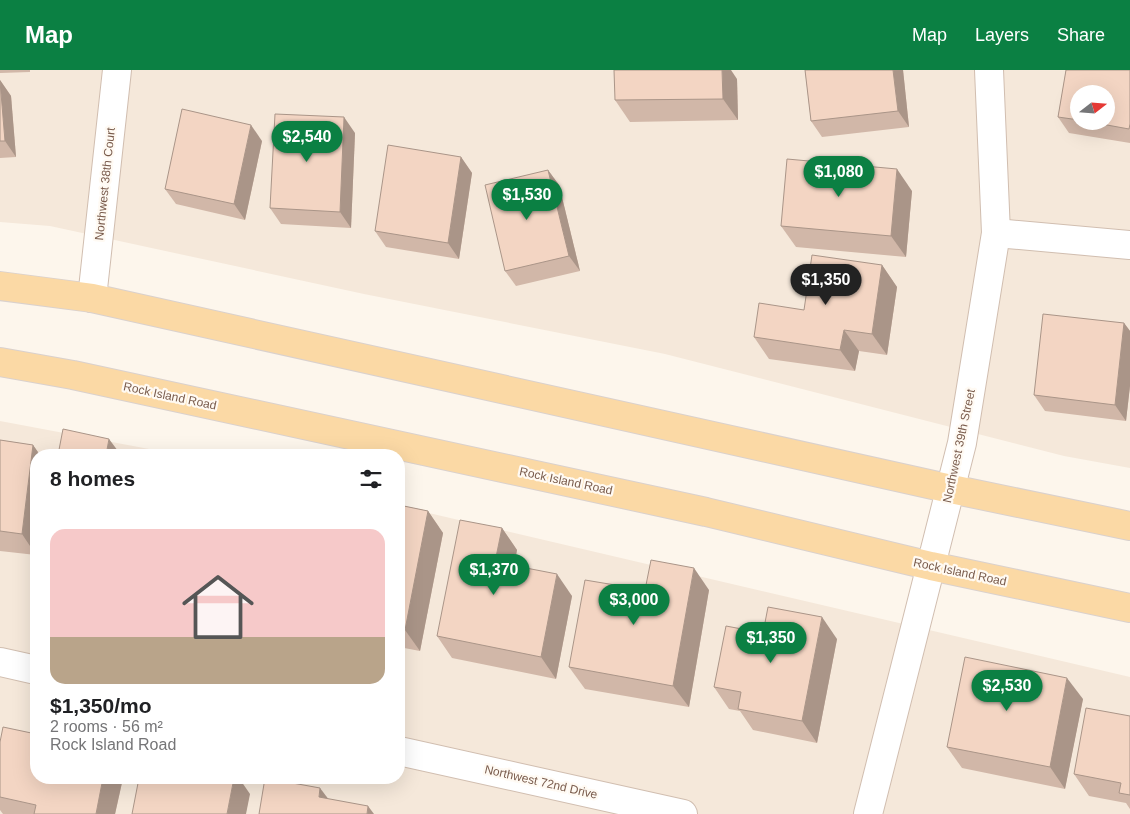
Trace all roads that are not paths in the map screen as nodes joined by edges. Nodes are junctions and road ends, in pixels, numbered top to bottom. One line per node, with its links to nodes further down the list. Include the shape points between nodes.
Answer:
1 (117, 70): 6 (street, Northwest 38th Court)
2 (989, 70): 3 (street, Northwest 39th Street)
3 (996, 233): 4 (street); 8 (street, Northwest 39th Street, via 962,443)
4 (1130, 245)
5 (0, 286): 6 (main road)
6 (92, 298): 8 (main road)
7 (0, 362): 10 (main road, Rock Island Road, via 83,377 706,512)
8 (951, 489): 9 (main road); 10 (street, Northwest 39th Street)
9 (1130, 526)
10 (931, 566): 11 (main road, Rock Island Road); 16 (street, Northwest 39th Street)
11 (1130, 608)
12 (0, 662): 13 (street)
13 (30, 669)
14 (405, 752): 15 (street, Northwest 72nd Drive)
15 (684, 814)
16 (868, 814)

